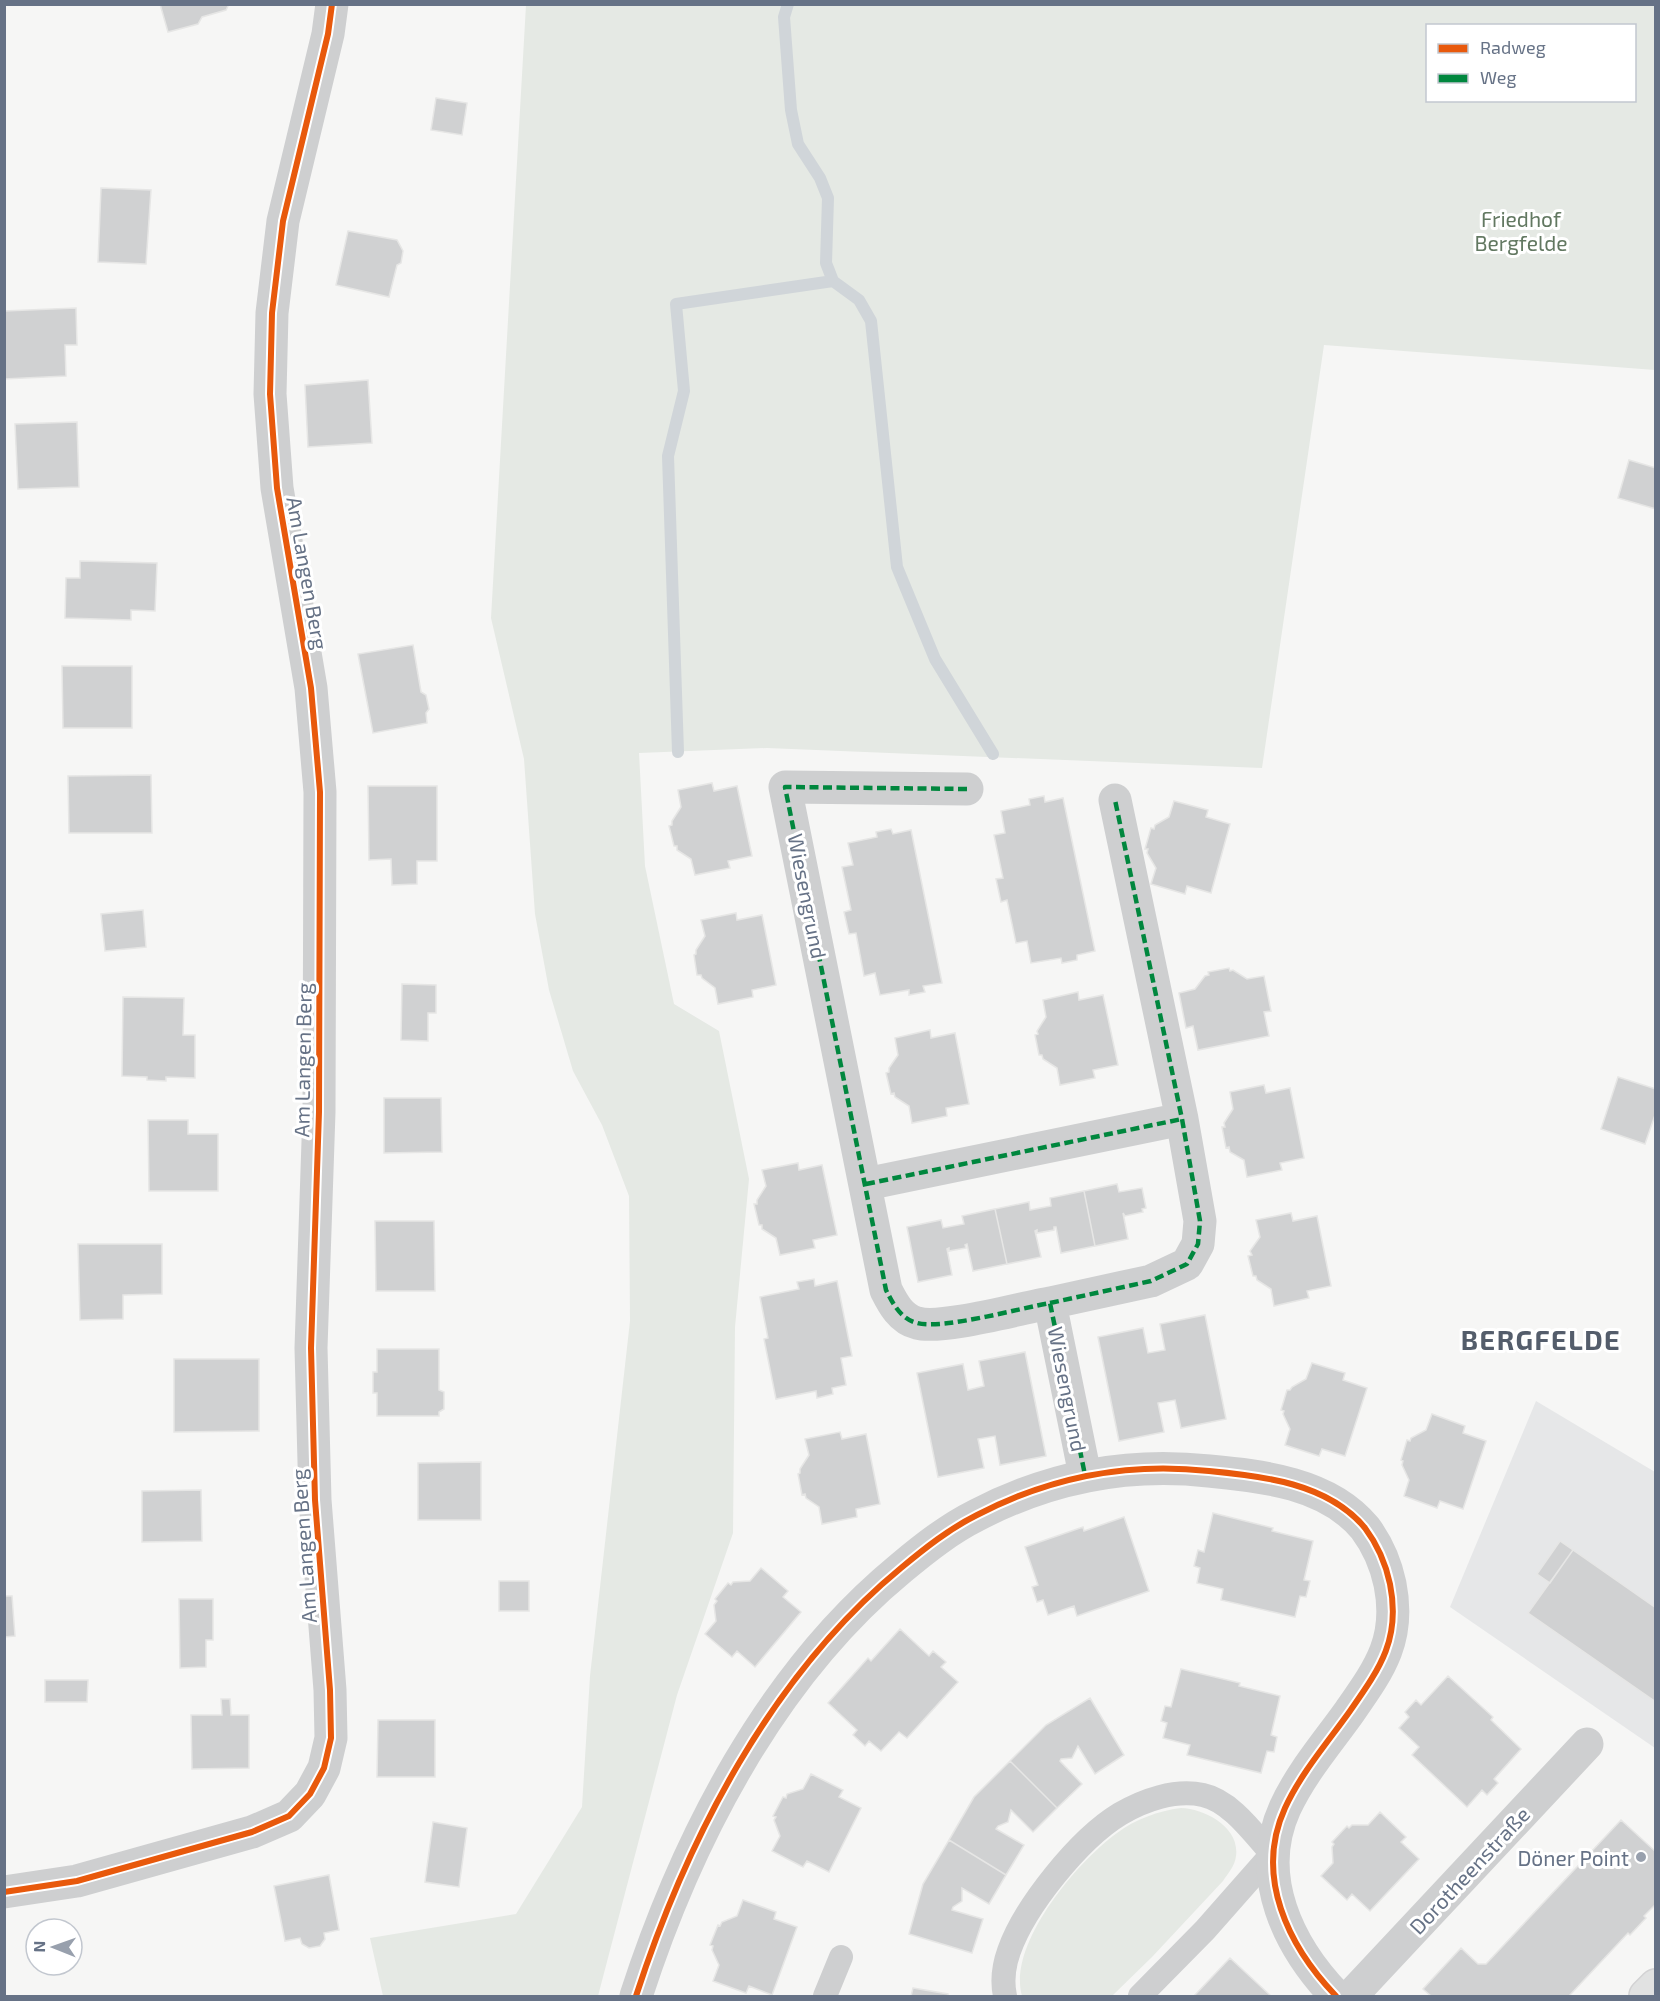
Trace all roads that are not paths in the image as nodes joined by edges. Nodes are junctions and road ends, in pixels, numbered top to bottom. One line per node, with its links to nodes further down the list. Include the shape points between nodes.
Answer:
1 (332, 4): 10 (street, Am Langen Berg, via 283,221 272,313 270,394 277,488 311,688 320,792 319,1113 311,1348 315,1500 331,1738 324,1768 310,1794 289,1816 252,1832 77,1881)
2 (967, 789): 5 (street, Wiesengrund, via 785,787)
3 (1115, 800): 4 (street, Wiesengrund)
4 (1182, 1119): 5 (street); 6 (street, Wiesengrund, via 1200,1221 1198,1244 1187,1264 1151,1281)
5 (866, 1184): 6 (street, Wiesengrund, via 886,1290 896,1310 916,1323 940,1324)
6 (1050, 1303): 7 (street, Wiesengrund)
7 (1085, 1475): 9 (street, via 1153,1467 1280,1481 1316,1493 1343,1509 1364,1528 1379,1551 1389,1577 1393,1605 1390,1644 1373,1677 1290,1799); 13 (street, via 1026,1493 960,1524 889,1578 827,1640 753,1742 695,1843)
8 (1587, 1744): 18 (street, Dorotheenstraße)
9 (1272, 1854): 15 (lane, via 1230,1811 1210,1797 1171,1795 1130,1809 1085,1841 1035,1903 1008,1953); 16 (lane); 17 (street, via 1276,1895 1293,1938 1310,1966)
10 (4, 1893)
11 (841, 1957): 14 (lane)
12 (1656, 1986): 19 (main road)
13 (636, 1996)
14 (825, 1996)
15 (1005, 1996)
16 (1140, 1996)
17 (1336, 1996)
18 (1351, 1996)
19 (1646, 1996)

